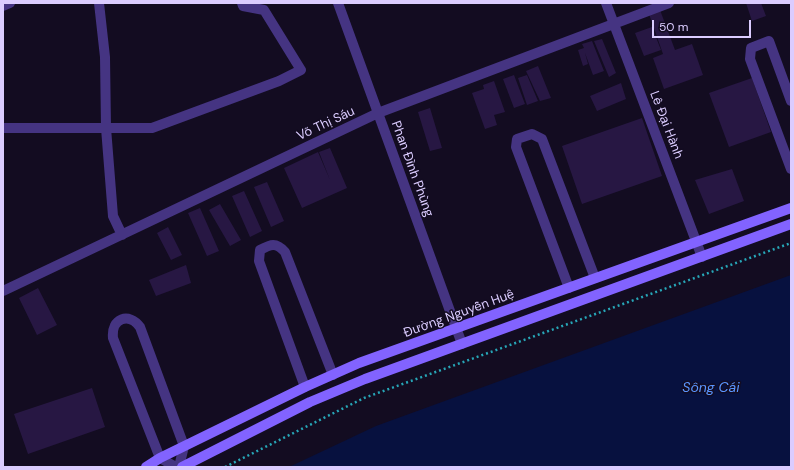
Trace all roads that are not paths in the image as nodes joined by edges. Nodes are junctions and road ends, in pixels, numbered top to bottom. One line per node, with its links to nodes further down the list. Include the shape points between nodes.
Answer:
1 (10, 3): 7 (street)
2 (99, 3): 12 (street, via 105,57)
3 (242, 3): 12 (street, via 243,6 264,10 301,70 279,81 152,128)
4 (338, 3): 10 (street, Phan Đình Phùng)
5 (606, 3): 8 (street, Lê Đại Hành)
6 (669, 3): 8 (street, Võ Thị Sáu)
7 (3, 6)
8 (614, 24): 10 (street, Võ Thị Sáu); 17 (street, Lê Đại Hành)
9 (791, 101): 13 (street, via 769,41 751,48 750,59)
10 (378, 113): 16 (street, Võ Thị Sáu); 22 (street, Phan Đình Phùng)
11 (3, 128): 12 (street)
12 (106, 128): 16 (street, via 113,216)
13 (791, 169)
14 (791, 208): 17 (main road, Đường Nguyễn Huệ)
15 (791, 224): 18 (main road)
16 (122, 235): 21 (street, Võ Thị Sáu)
17 (696, 242): 18 (street, Lê Đại Hành); 19 (main road, Đường Nguyễn Huệ)
18 (702, 257): 23 (main road)
19 (595, 278): 20 (main road, Đường Nguyễn Huệ); 20 (street, via 542,139 532,134 517,140 516,147)
20 (569, 288): 22 (main road, Đường Nguyễn Huệ)
21 (3, 291)
22 (457, 328): 23 (street, Phan Đình Phùng); 24 (main road, Đường Nguyễn Huệ)
23 (462, 344): 30 (main road, via 310,402)
24 (332, 375): 25 (main road, Đường Nguyễn Huệ); 25 (street, via 285,252 280,246 268,246 260,250 259,261)
25 (305, 386): 26 (main road, Đường Nguyễn Huệ)
26 (184, 446): 27 (main road, Đường Nguyễn Huệ); 27 (street, via 140,327 132,320 119,321 113,328 113,338); 30 (street)
27 (160, 458): 28 (main road, Đường Nguyễn Huệ); 29 (street)
28 (146, 467)
29 (176, 467)
30 (180, 467)

